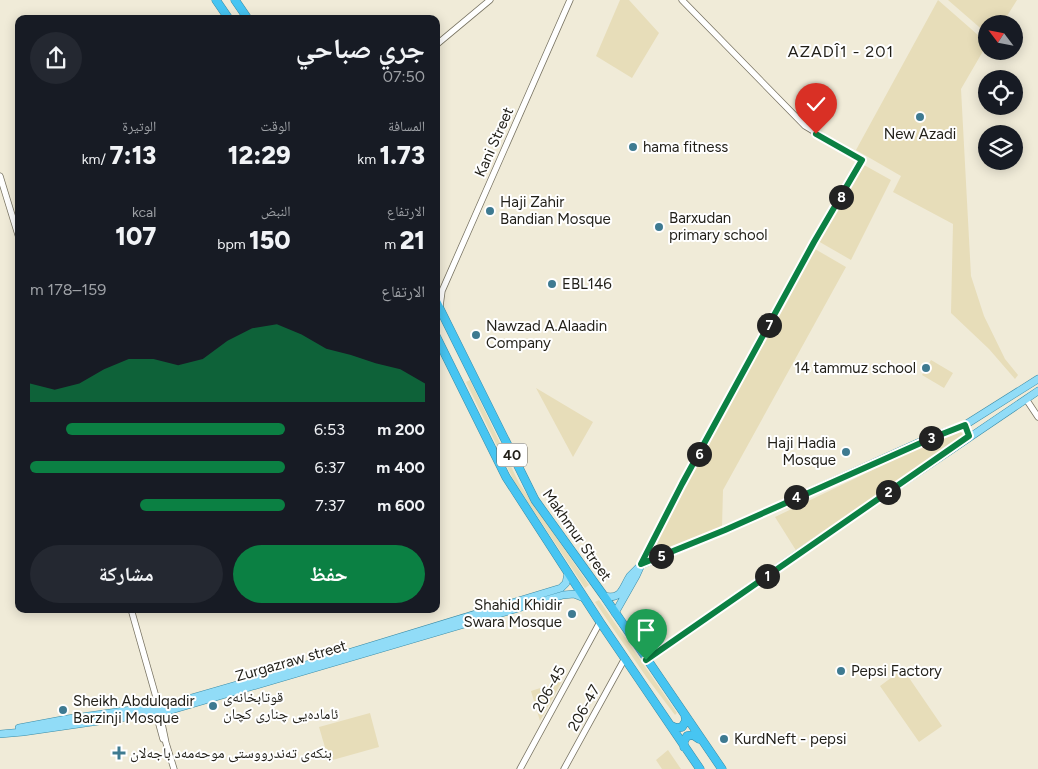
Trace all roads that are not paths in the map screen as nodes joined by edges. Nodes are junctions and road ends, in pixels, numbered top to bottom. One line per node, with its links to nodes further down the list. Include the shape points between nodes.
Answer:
1 (216, 0): 6 (highway)
2 (235, 0): 7 (highway)
3 (490, 0): 8 (street)
4 (570, 0): 11 (street, Kani Street)
5 (682, 0): 21 (street, via 809,130 862,160 809,251)
6 (226, 15)
7 (245, 15)
8 (440, 42)
9 (0, 176): 10 (street)
10 (15, 225)
11 (445, 285): 12 (street); 13 (street, Kani Street, via 440,297)
12 (440, 287)
13 (440, 310): 24 (highway, Makhmur Street / 40, via 535,500)
14 (440, 344): 22 (highway, Makhmur Street / 40, via 506,478)
15 (1038, 380): 19 (main road)
16 (1038, 390): 17 (main road)
17 (1026, 399): 18 (street); 20 (main road)
18 (1038, 417)
19 (965, 425): 20 (main road); 21 (main road)
20 (969, 436): 30 (main road)
21 (640, 566): 24 (main road, via 620,594); 27 (main road)
22 (568, 572): 23 (main road); 25 (highway, Makhmur Street / 40)
23 (562, 592): 25 (main road, Zurgazraw street); 32 (main road, Zurgazraw street)
24 (604, 596): 27 (highway, Makhmur Street / 40)
25 (584, 598): 28 (highway, Makhmur Street / 40)
26 (132, 613): 31 (street)
27 (615, 613): 30 (highway, Makhmur Street / 40)
28 (600, 622): 29 (highway, Makhmur Street / 40); 41 (street, 206-45)
29 (625, 658): 35 (highway, Makhmur Street / 40); 42 (street, 206-47)
30 (646, 660): 34 (highway, Makhmur Street / 40)
31 (149, 669): 32 (street, via 156,697); 33 (street, via 153,700)
32 (167, 708): 33 (main road, Zurgazraw street); 38 (street, via 161,719)
33 (147, 711): 36 (main road, Zurgazraw street, via 49,722); 38 (street, via 157,717)
34 (684, 715): 35 (highway, via 686,722 680,728 673,727); 37 (highway, Makhmur Street / 40)
35 (666, 719): 39 (highway, Makhmur Street / 40)
36 (0, 733)
37 (701, 740): 39 (highway, via 695,735 687,736); 44 (highway, Makhmur Street / 40)
38 (166, 743): 40 (street)
39 (685, 748): 43 (highway, Makhmur Street / 40)
40 (174, 769)
41 (520, 769)
42 (564, 769)
43 (700, 769)
44 (722, 769)

